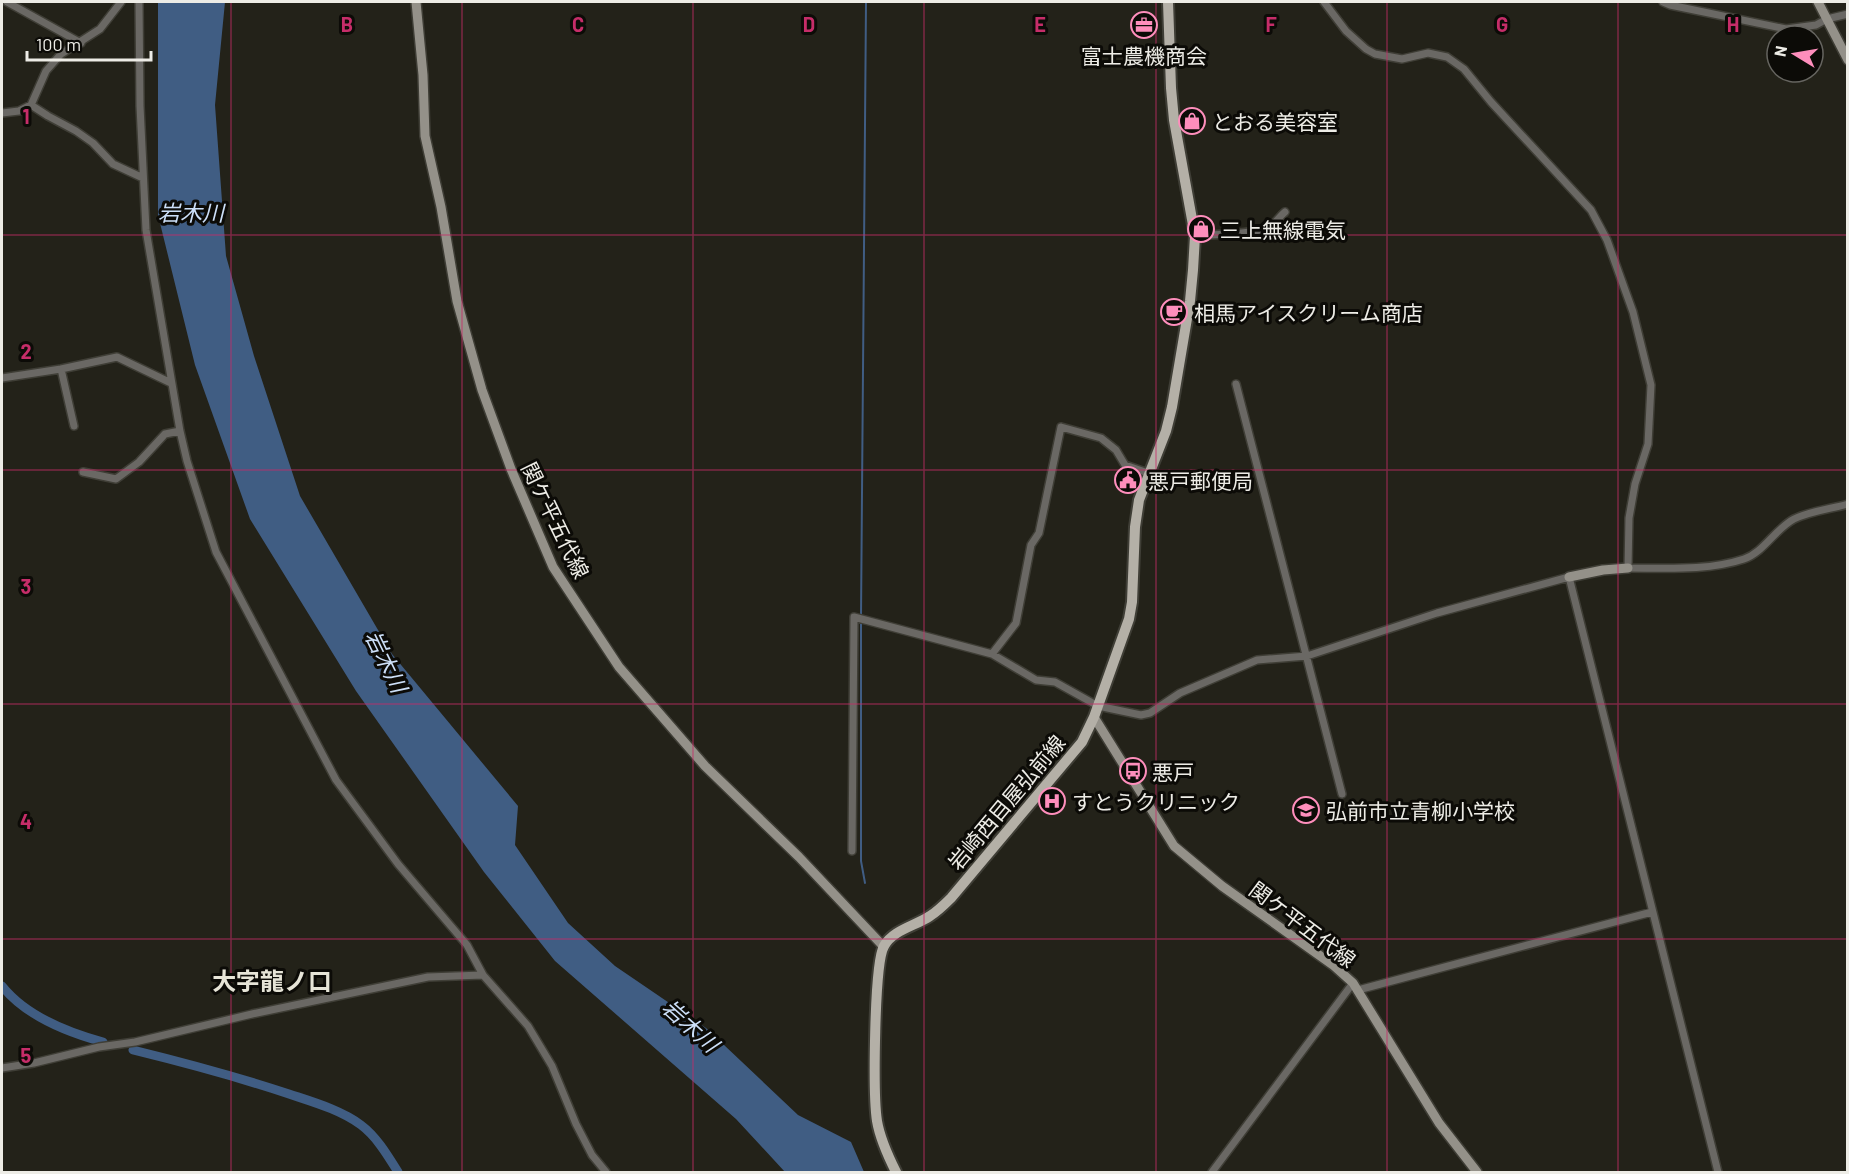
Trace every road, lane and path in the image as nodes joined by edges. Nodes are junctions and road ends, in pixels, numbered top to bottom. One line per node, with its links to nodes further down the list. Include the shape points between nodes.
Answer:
1 (7, 2): 11 (street)
2 (122, 2): 11 (street, via 100,29)
3 (140, 2): 15 (street)
4 (416, 2): 35 (main road, 関ケ平五代線, via 425,136 457,301 482,390 553,567 619,667 689,748)
5 (1168, 2): 17 (main road, 岩崎西目屋弘前線, via 1174,120)
6 (1324, 2): 27 (street, via 1346,31 1376,54 1402,59 1428,53 1447,57 1464,69 1591,210 1607,240 1633,312 1651,385 1648,444 1629,518)
7 (1663, 2): 10 (street, via 1786,29 1816,25)
8 (1818, 2): 10 (main road)
9 (1848, 14): 10 (street)
10 (1827, 19): 12 (main road)
11 (81, 43): 13 (street, via 61,54 46,71)
12 (1848, 60)
13 (31, 105): 14 (street); 15 (street, via 93,143 113,164)
14 (2, 113)
15 (143, 178): 20 (street, via 146,230)
16 (1285, 212): 17 (street, via 1271,226 1253,233)
17 (1195, 236): 25 (main road, 岩崎西目屋弘前線, via 1190,301 1172,407)
18 (61, 369): 19 (street); 20 (street, via 117,357); 22 (street)
19 (2, 378)
20 (171, 382): 23 (street)
21 (1236, 384): 30 (street)
22 (75, 426)
23 (180, 431): 24 (street, via 165,434 139,462 116,479); 36 (street, via 216,552 336,780 398,864 467,945)
24 (82, 472)
25 (1148, 473): 29 (street, via 1125,465 1116,450 1101,438 1061,427 1016,623); 31 (main road, 岩崎西目屋弘前線, via 1138,500 1129,619)
26 (1848, 504): 27 (street, via 1794,519 1745,559 1703,567)
27 (1628, 568): 28 (main road)
28 (1569, 578): 30 (street, via 1437,613); 34 (street)
29 (992, 654): 31 (street, via 1036,680 1055,682); 33 (street, via 854,617)
30 (1307, 656): 31 (street, via 1257,660 1180,693 1150,713); 32 (street)
31 (1096, 712): 35 (main road, 岩崎西目屋弘前線, via 1077,750 951,898 929,917 891,938); 37 (main road, 関ケ平五代線, via 1174,846 1222,886 1333,965)
32 (1342, 794)
33 (852, 851)
34 (1652, 912): 37 (street); 43 (street)
35 (884, 947): 40 (main road, via 877,1010 876,1108 880,1134)
36 (483, 975): 38 (street, via 428,977); 39 (street, via 528,1026 552,1066 592,1155)
37 (1356, 987): 41 (street); 42 (main road, 関ケ平五代線, via 1439,1123)
38 (2, 1068)
39 (606, 1173)
40 (896, 1173)
41 (1212, 1173)
42 (1478, 1173)
43 (1718, 1173)

